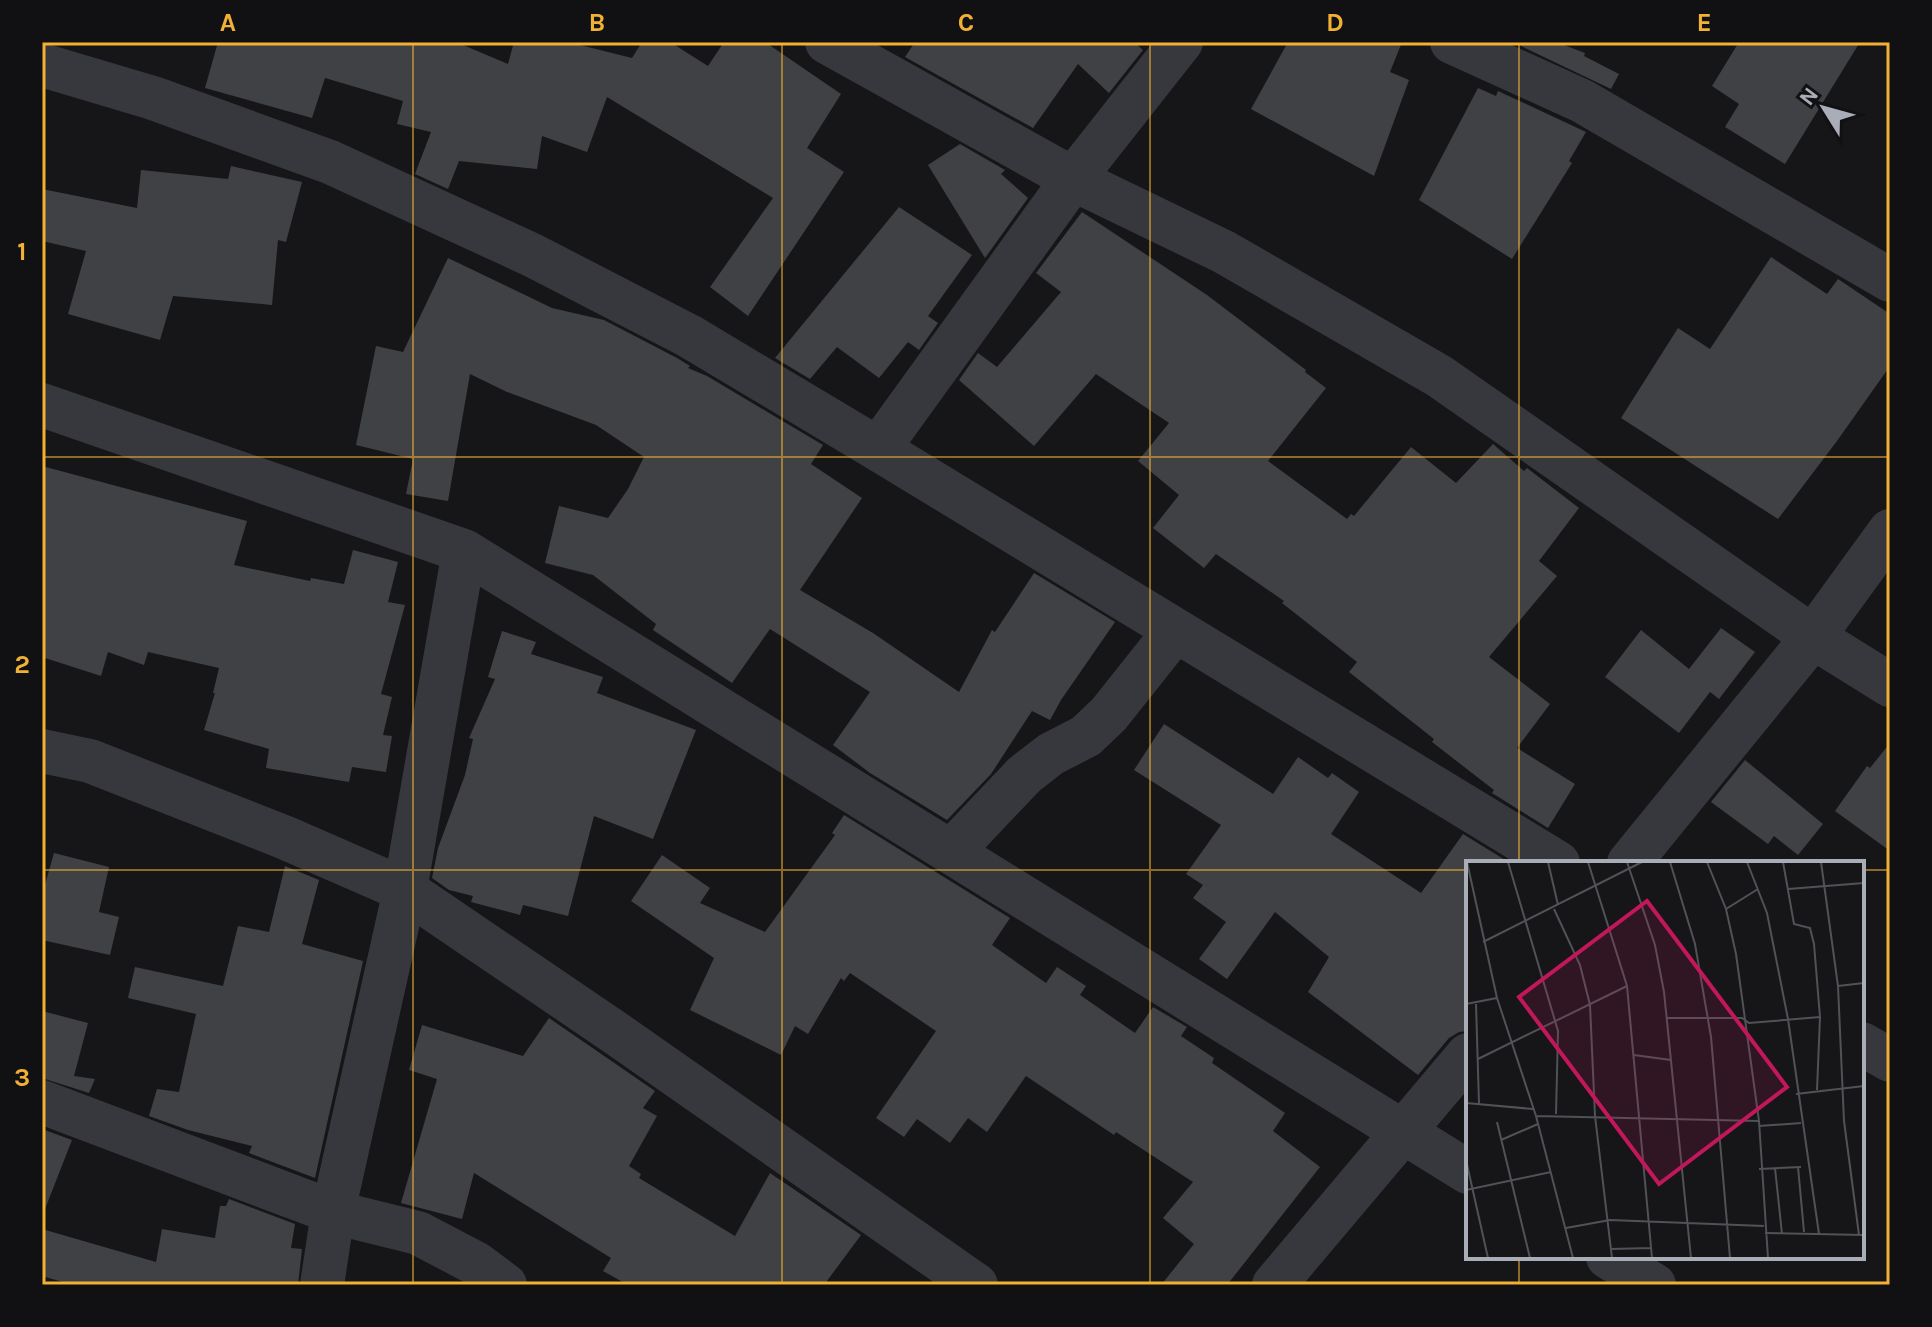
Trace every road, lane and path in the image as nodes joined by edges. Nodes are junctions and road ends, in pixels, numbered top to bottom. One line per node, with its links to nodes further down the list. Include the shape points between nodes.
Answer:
1 (827, 42): 5 (street)
2 (1181, 42): 5 (street)
3 (1452, 42): 6 (street, via 1582,101)
4 (42, 65): 8 (street, via 153,98 330,162 532,255 689,336)
5 (1073, 179): 8 (street); 12 (street, via 1224,252 1439,376)
6 (1890, 280)
7 (42, 405): 10 (street)
8 (878, 449): 11 (street)
9 (1890, 531): 12 (street)
10 (464, 551): 15 (street); 18 (street)
11 (1175, 631): 15 (street, via 1109,714 1086,736 1024,775); 16 (street)
12 (1813, 637): 13 (street); 17 (street)
13 (1890, 685)
14 (42, 751): 18 (street, via 90,761)
15 (951, 852): 23 (street)
16 (1555, 861)
17 (1631, 861)
18 (405, 890): 25 (street); 29 (street)
19 (1864, 1045): 21 (street)
20 (1466, 1057): 23 (street)
21 (1890, 1060)
22 (42, 1102): 25 (street)
23 (1403, 1132): 24 (street); 30 (street)
24 (1466, 1171)
25 (333, 1212): 27 (street); 28 (street, via 418,1233)
26 (1611, 1259): 31 (street)
27 (322, 1285)
28 (505, 1285)
29 (976, 1285)
30 (1274, 1285)
31 (1654, 1285)

